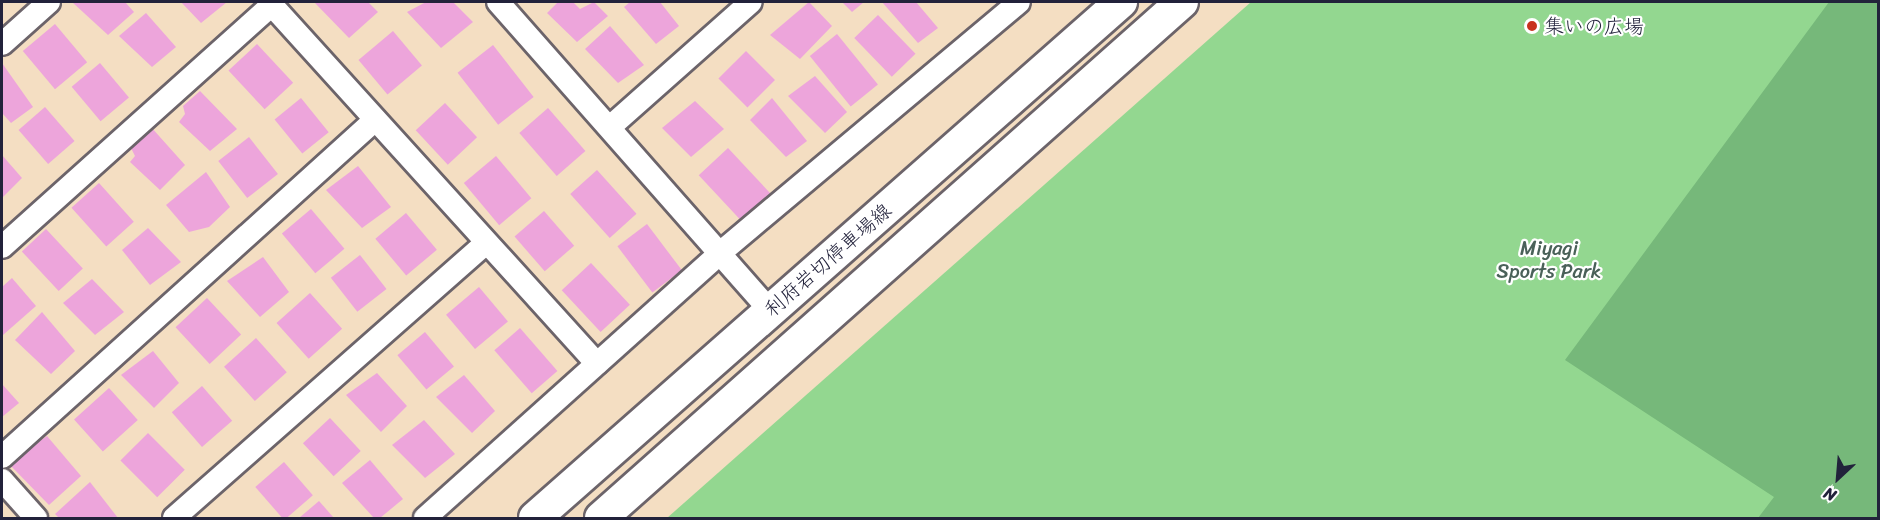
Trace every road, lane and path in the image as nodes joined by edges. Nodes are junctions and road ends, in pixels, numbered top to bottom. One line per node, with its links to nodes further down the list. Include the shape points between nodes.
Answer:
1 (49, 2): 8 (street)
2 (751, 2): 10 (street)
3 (1019, 2): 13 (street)
4 (1121, 2): 14 (main road, 利府岩切停車場線)
5 (1182, 2): 22 (main road, 利府岩切停車場線)
6 (271, 3): 9 (street); 12 (street)
7 (505, 4): 10 (street)
8 (2, 44)
9 (375, 120): 11 (street); 16 (street)
10 (610, 127): 13 (street)
11 (486, 243): 15 (street); 19 (street)
12 (2, 247)
13 (720, 253): 14 (street); 15 (street)
14 (770, 311): 21 (main road, 利府岩切停車場線)
15 (597, 364): 20 (street)
16 (2, 457)
17 (2, 480): 18 (street)
18 (36, 519)
19 (174, 519)
20 (426, 519)
21 (534, 519)
22 (601, 519)

